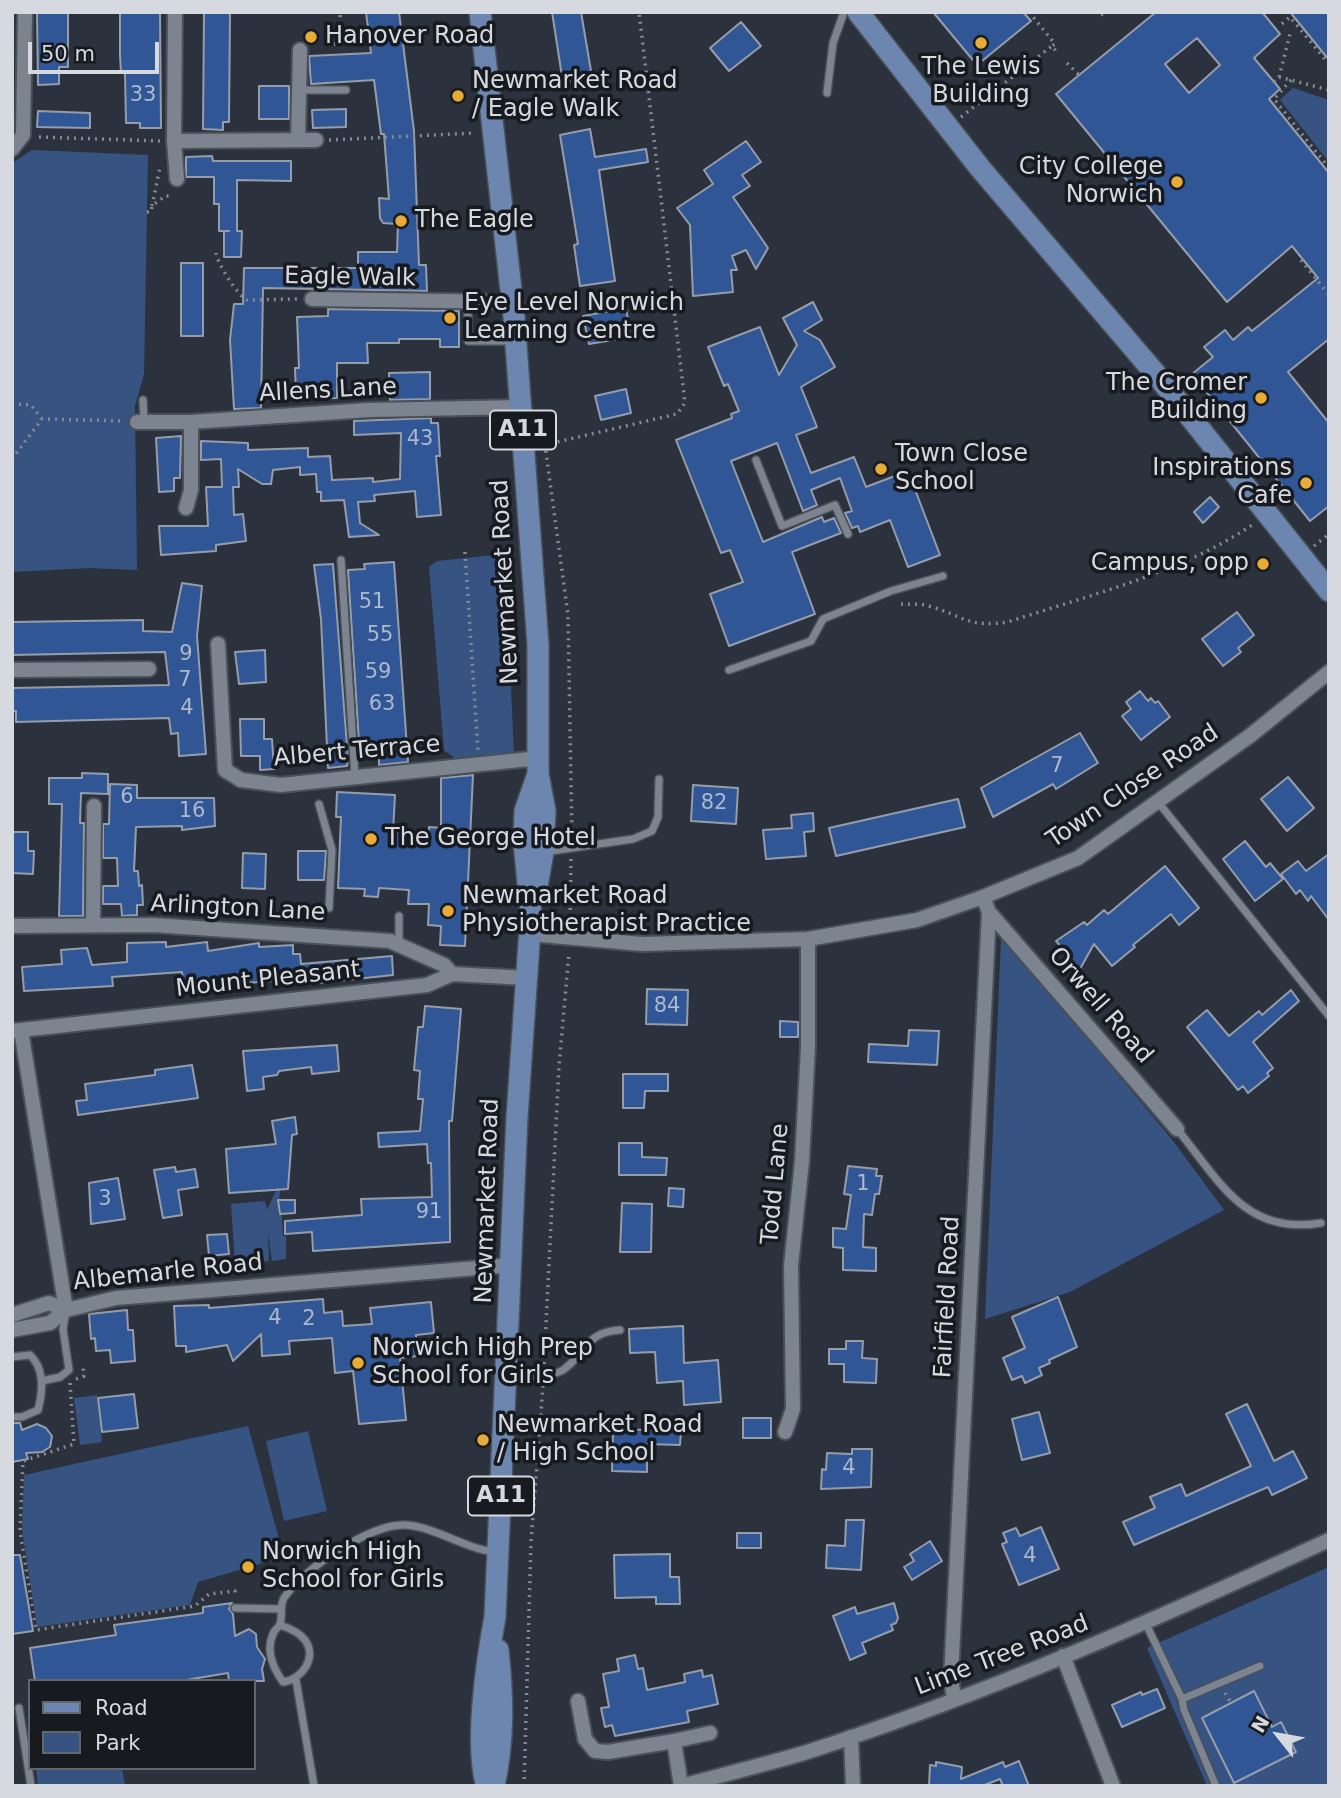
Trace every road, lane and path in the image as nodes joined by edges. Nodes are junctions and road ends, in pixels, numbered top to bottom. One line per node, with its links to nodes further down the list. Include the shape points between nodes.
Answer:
1 (25, 12): 27 (street)
2 (175, 12): 30 (street)
3 (340, 12): 11 (path, via 342,44)
4 (480, 12): 26 (main road, Newmarket Road / A11)
5 (639, 12): 51 (path, via 685,403 677,414)
6 (845, 12): 24 (lane, via 833,43)
7 (858, 12): 25 (main road)
8 (1029, 12): 12 (path, via 1055,44)
9 (1282, 24): 16 (path, via 1290,18)
10 (1290, 34): 18 (path)
11 (334, 44)
12 (1052, 46): 14 (path); 25 (path)
13 (300, 50): 21 (street)
14 (1056, 51)
15 (1067, 63): 17 (path)
16 (1329, 64)
17 (1079, 75)
18 (1279, 77): 19 (path); 20 (path)
19 (1291, 80): 23 (path); 33 (path, via 1274,99)
20 (1274, 82)
21 (299, 90): 22 (lane); 28 (street)
22 (346, 90)
23 (1329, 90)
24 (827, 93)
25 (949, 127): 55 (main road)
26 (492, 131): 29 (path); 42 (main road, Newmarket Road / A11)
27 (23, 135): 30 (path); 31 (street)
28 (298, 139): 29 (street); 30 (street)
29 (316, 140)
30 (174, 141): 34 (street)
31 (12, 149)
32 (161, 163): 36 (path)
33 (1329, 168)
34 (177, 179)
35 (171, 196): 36 (path)
36 (152, 206): 37 (path)
37 (147, 212)
38 (216, 253): 41 (path, Eagle Walk, via 240,297)
39 (1301, 260): 40 (path)
40 (1329, 295)
41 (312, 299): 43 (street, Eagle Walk)
42 (512, 302): 43 (street, Eagle Walk); 44 (main road, Newmarket Road / A11)
43 (468, 303): 44 (lane, via 468,341)
44 (516, 341): 47 (main road, Newmarket Road / A11)
45 (143, 400): 49 (lane)
46 (12, 404): 48 (path, via 31,405)
47 (522, 407): 50 (street, Allens Lane, via 368,410); 51 (main road, Newmarket Road / A11)
48 (42, 419): 49 (path); 52 (path)
49 (140, 422): 50 (street, Allens Lane)
50 (191, 422): 54 (street, via 191,490)
51 (524, 449): 68 (main road, Newmarket Road / A11, via 538,645)
52 (12, 459)
53 (756, 460): 56 (lane, via 782,526 835,505)
54 (186, 508)
55 (1268, 513): 60 (main road); 61 (path, via 1201,553 1008,622 975,624 928,605)
56 (848, 534)
57 (465, 552): 67 (path)
58 (341, 560): 69 (lane)
59 (943, 576): 65 (lane, via 823,619 811,641)
60 (1329, 591)
61 (901, 604)
62 (218, 644): 69 (street, Albert Terrace, via 225,770 241,780 281,785)
63 (149, 669): 64 (street)
64 (12, 670)
65 (729, 670)
66 (1329, 672): 71 (street, Town Close Road)
67 (479, 764): 68 (street, Albert Terrace); 69 (street, Albert Terrace)
68 (538, 766): 74 (main road, Newmarket Road / A11, via 545,811); 79 (main road, Newmarket Road / A11, via 525,811)
69 (355, 775)
70 (659, 779): 74 (lane, via 658,817 652,831 633,839)
71 (1158, 801): 75 (street, Town Close Road, via 1078,858); 86 (lane)
72 (319, 804): 76 (lane, via 332,850)
73 (94, 806): 80 (street)
74 (543, 852): 79 (main road, Newmarket Road / A11)
75 (983, 898): 77 (street, Fairfield Road); 82 (street, Town Close Road, via 917,920)
76 (329, 908)
77 (989, 912): 88 (street, Orwell Road); 112 (street, Fairfield Road, via 951,1677)
78 (399, 916): 83 (lane)
79 (531, 924): 82 (street, Town Close Road, via 642,944); 85 (main road, Newmarket Road / A11)
80 (93, 925): 81 (street, Arlington Lane); 83 (street, Arlington Lane)
81 (12, 926)
82 (808, 939): 100 (street, Todd Lane, via 808,1047 791,1266 793,1409)
83 (399, 944): 84 (street, Arlington Lane, via 444,965)
84 (452, 974): 85 (street, Mount Pleasant); 87 (street, Mount Pleasant, via 427,985)
85 (527, 978): 90 (main road, Newmarket Road / A11)
86 (1329, 1016)
87 (17, 1030): 91 (street, Albemarle Road)
88 (1177, 1129): 89 (lane, via 1238,1204 1256,1217 1289,1224)
89 (1321, 1223)
90 (513, 1265): 91 (street, Albemarle Road, via 116,1297); 97 (main road, Newmarket Road / A11)
91 (66, 1310): 92 (street, via 49,1303); 93 (street, via 50,1323); 96 (lane, via 63,1329)
92 (12, 1314)
93 (12, 1330)
94 (620, 1330): 97 (lane, via 605,1331 590,1340 563,1370 544,1376)
95 (12, 1357): 98 (lane, via 30,1354 38,1362)
96 (69, 1370): 98 (lane); 103 (path, via 83,1367 84,1376 70,1382 74,1444 23,1461 20,1531 36,1630 195,1605 209,1594 235,1591)
97 (507, 1375): 102 (main road, Newmarket Road / A11)
98 (42, 1381): 99 (lane, via 38,1410)
99 (12, 1417)
100 (785, 1432)
101 (1329, 1540): 106 (street, Lime Tree Road)
102 (498, 1552): 104 (lane, via 476,1550 428,1530 402,1525 349,1544 313,1568 284,1599); 105 (main road, Newmarket Road / A11)
103 (235, 1608): 104 (lane)
104 (281, 1609): 107 (lane)
105 (495, 1617): 120 (main road, Newmarket Road / A11, via 481,1767); 121 (main road, Newmarket Road / A11, via 503,1696)
106 (1146, 1624): 108 (street, Lime Tree Road); 111 (lane)
107 (280, 1625): 110 (lane, via 306,1641 305,1671); 110 (lane, via 270,1645 274,1669 283,1682)
108 (1063, 1656): 112 (street, Lime Tree Road); 124 (street)
109 (1260, 1666): 111 (lane)
110 (296, 1680): 119 (lane)
111 (1182, 1699): 125 (lane)
112 (954, 1700): 116 (street, Lime Tree Road)
113 (578, 1701): 117 (street, via 585,1740 595,1751)
114 (19, 1707): 118 (lane)
115 (710, 1733): 117 (street)
116 (851, 1737): 122 (street, Lime Tree Road); 123 (street)
117 (674, 1741): 122 (street)
118 (28, 1766)
119 (314, 1786)
120 (486, 1786)
121 (495, 1786)
122 (681, 1786)
123 (853, 1786)
124 (1112, 1786)
125 (1216, 1786)

